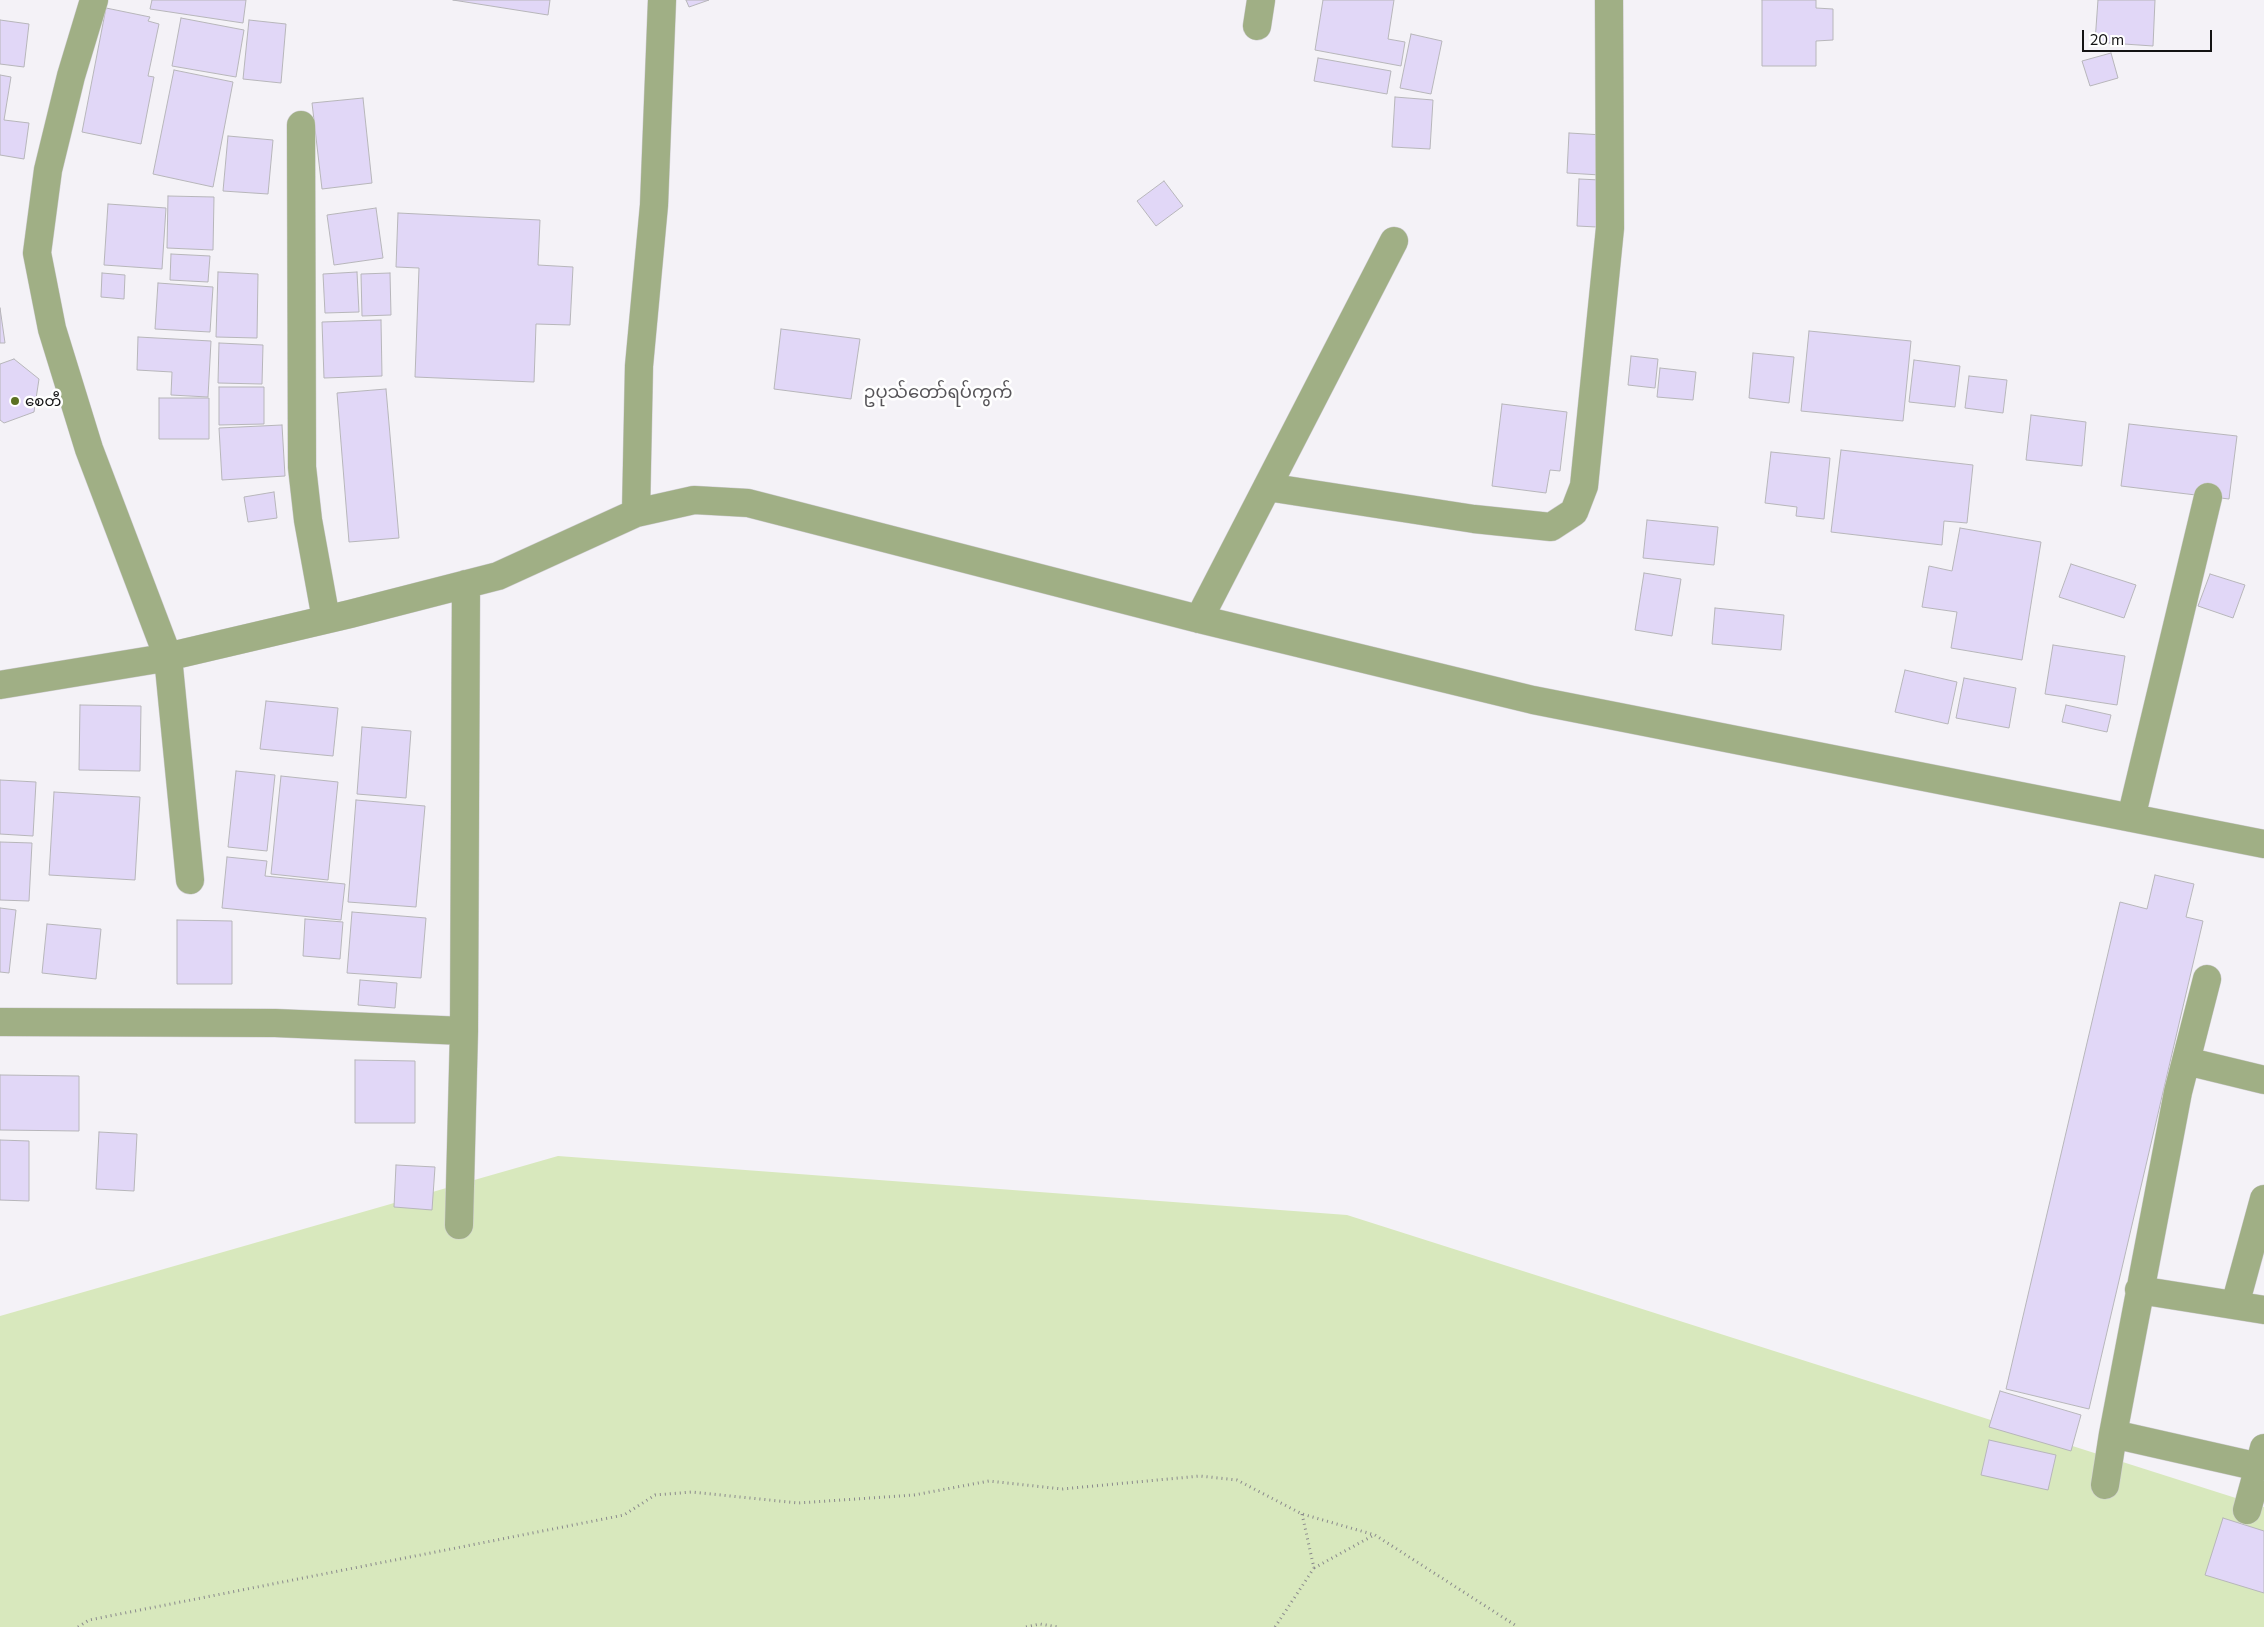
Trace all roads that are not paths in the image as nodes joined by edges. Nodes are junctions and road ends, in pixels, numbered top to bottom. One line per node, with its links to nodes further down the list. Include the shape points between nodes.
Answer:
1 (94, 0): 12 (street, via 48,170 37,253 52,329 89,449)
2 (662, 0): 8 (street, via 654,205 640,366)
3 (1609, 0): 6 (street, via 1610,228 1584,486 1574,512 1551,527)
4 (301, 125): 11 (street, via 302,467)
5 (1394, 241): 6 (street)
6 (1267, 487): 10 (street)
7 (2208, 497): 14 (street)
8 (636, 513): 9 (street, via 498,576); 10 (street, via 694,500 748,504)
9 (466, 584): 11 (street); 19 (street)
10 (1199, 619): 14 (street, via 1533,700)
11 (326, 620): 12 (street)
12 (168, 657): 13 (street); 16 (street)
13 (0, 685)
14 (2131, 818): 15 (street)
15 (2264, 844)
16 (190, 880)
17 (2207, 980): 20 (street)
18 (0, 1022): 19 (street, via 275,1023)
19 (464, 1031): 23 (street)
20 (2186, 1062): 21 (street); 24 (street)
21 (2264, 1080)
22 (2264, 1199): 25 (street)
23 (459, 1225)
24 (2139, 1290): 25 (street); 27 (street)
25 (2236, 1305): 26 (street)
26 (2264, 1310)
27 (2113, 1434): 28 (street); 29 (street)
28 (2262, 1457): 30 (street)
29 (2105, 1485)
30 (2247, 1510)

